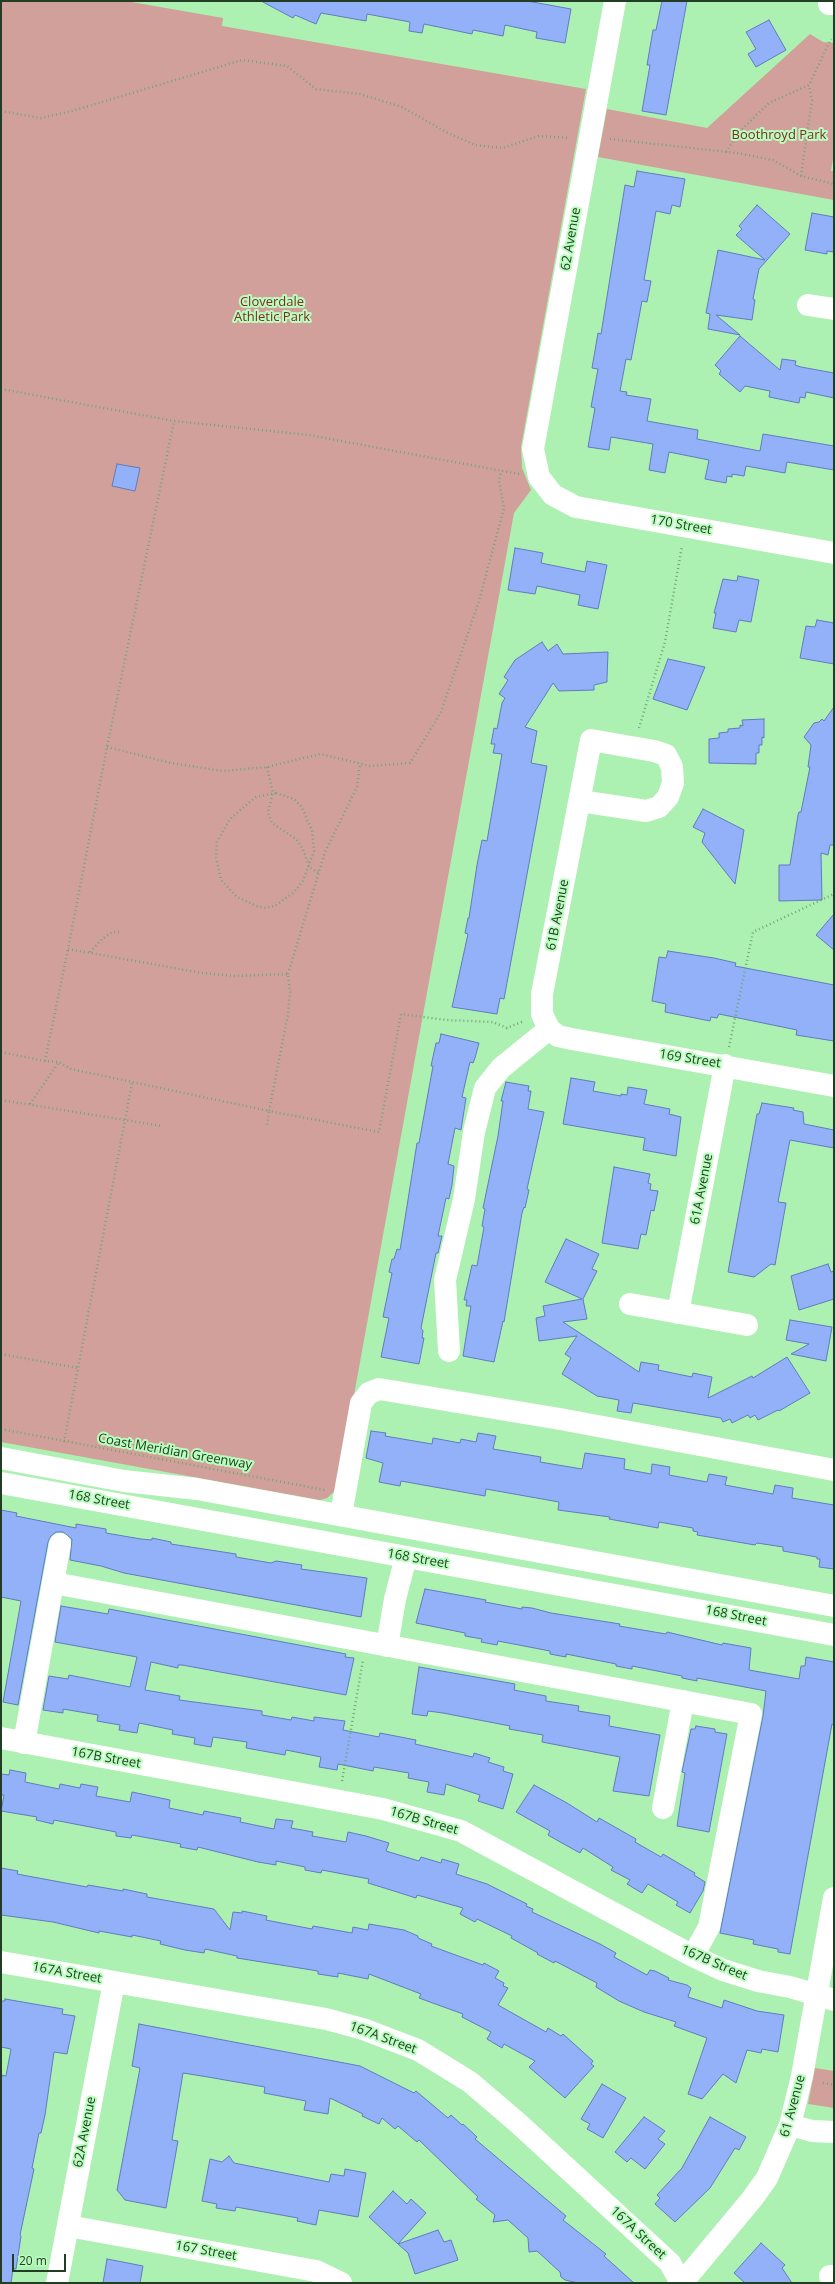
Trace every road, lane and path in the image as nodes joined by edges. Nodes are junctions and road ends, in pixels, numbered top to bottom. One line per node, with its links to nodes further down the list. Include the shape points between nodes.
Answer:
1 (614, 1): 15 (street, 62 Avenue, via 533,449)
2 (831, 39): 3 (path)
3 (809, 85): 7 (path, via 769,103 739,132); 8 (path, via 812,100)
4 (1, 111): 5 (path, via 41,118 242,60 286,66 316,89 360,94 402,107 475,145 502,148 539,136)
5 (575, 139)
6 (604, 139): 7 (path)
7 (726, 152): 8 (path, via 773,160)
8 (801, 176): 9 (path)
9 (834, 184)
10 (808, 304): 11 (street)
11 (834, 309)
12 (1, 388): 13 (path)
13 (174, 421): 14 (path, via 309,435); 18 (path)
14 (501, 471): 15 (path); 20 (path, via 499,481 504,508 479,601 441,712 410,763 370,766)
15 (539, 477): 16 (street, 170 Street, via 553,496 576,507)
16 (686, 526): 17 (street, 170 Street); 19 (path, via 665,642)
17 (834, 552)
18 (107, 747): 21 (path, via 198,769 224,771); 28 (path)
19 (633, 747): 23 (street, 61B Avenue, via 591,740); 23 (street, 61B Avenue, via 666,755 672,766 673,783 668,797 659,807 646,811)
20 (360, 763): 21 (path, via 320,754); 25 (path, via 357,787 328,846)
21 (267, 767): 22 (path)
22 (273, 793): 24 (path, via 268,812 272,823 296,839 303,849); 24 (path, via 284,794 294,799 307,816 314,839); 24 (path, via 256,797 230,819 222,831 217,842 216,857 221,880 238,897 266,908 275,906 294,892 303,881)
23 (580, 801): 32 (street, 61B Avenue, via 542,994 542,1014)
24 (309, 867): 25 (path)
25 (319, 873): 30 (path)
26 (834, 894): 36 (path, via 752,932)
27 (121, 932): 29 (path, via 112,932)
28 (68, 949): 29 (path); 34 (path)
29 (90, 953): 30 (path, via 202,973 235,976)
30 (288, 974): 41 (path, via 290,992 286,1027)
31 (527, 1020): 41 (path, via 507,1028 493,1022 446,1020 401,1014 379,1132)
32 (549, 1029): 36 (street, 169 Street, via 558,1036 572,1040); 48 (street, via 501,1068 485,1088 474,1132 464,1199 445,1280)
33 (1, 1052): 34 (path)
34 (45, 1061): 35 (path)
35 (59, 1062): 37 (path, via 71,1069); 40 (path)
36 (725, 1065): 38 (street, 169 Street); 46 (street, 61A Avenue)
37 (132, 1083): 41 (path); 42 (path)
38 (834, 1086)
39 (1, 1100): 40 (path)
40 (30, 1104): 42 (path)
41 (269, 1111): 43 (path)
42 (124, 1120): 44 (path); 50 (path)
43 (267, 1125)
44 (162, 1126)
45 (630, 1304): 46 (street)
46 (678, 1313): 47 (street)
47 (747, 1325)
48 (449, 1351)
49 (1, 1354): 50 (path)
50 (78, 1368): 52 (path)
51 (1, 1429): 52 (path, Coast Meridian Greenway)
52 (64, 1442): 56 (path, Coast Meridian Greenway, via 228,1471)
53 (1, 1458): 56 (street, 168 Street, via 124,1481)
54 (834, 1470): 56 (street, via 560,1419 379,1389 369,1393 362,1403)
55 (1, 1483): 58 (street, 168 Street)
56 (343, 1505): 61 (street, 168 Street)
57 (60, 1544): 59 (street)
58 (406, 1557): 60 (street, 168 Street); 64 (street)
59 (54, 1583): 64 (street); 68 (street)
60 (684, 1606): 62 (street, via 738,1605); 63 (street, 168 Street)
61 (834, 1606)
62 (834, 1621)
63 (834, 1635)
64 (387, 1646): 66 (street)
65 (364, 1654): 69 (path)
66 (683, 1701): 70 (street); 72 (street, via 750,1714 709,1927)
67 (1, 1738): 68 (street, 167B Street)
68 (24, 1743): 72 (street, 167B Street, via 383,1809 461,1831)
69 (341, 1785)
70 (663, 1808)
71 (834, 1898): 75 (street, 61 Avenue)
72 (693, 1956): 75 (street, 167B Street, via 723,1970 758,1981)
73 (1, 1962): 74 (street, 167A Street)
74 (114, 1982): 80 (street, 62A Avenue); 83 (street, 167A Street, via 326,2019 363,2029 425,2054 470,2082 518,2123 670,2263)
75 (825, 1997): 78 (street, 61 Avenue)
76 (823, 2083): 77 (path)
77 (834, 2085)
78 (790, 2125): 79 (street, via 812,2131); 83 (street, 61 Avenue, via 767,2178)
79 (834, 2132)
80 (68, 2226): 81 (street, 62A Avenue); 82 (street, 167 Street, via 316,2271)
81 (57, 2283)
82 (341, 2283)
83 (682, 2283)

